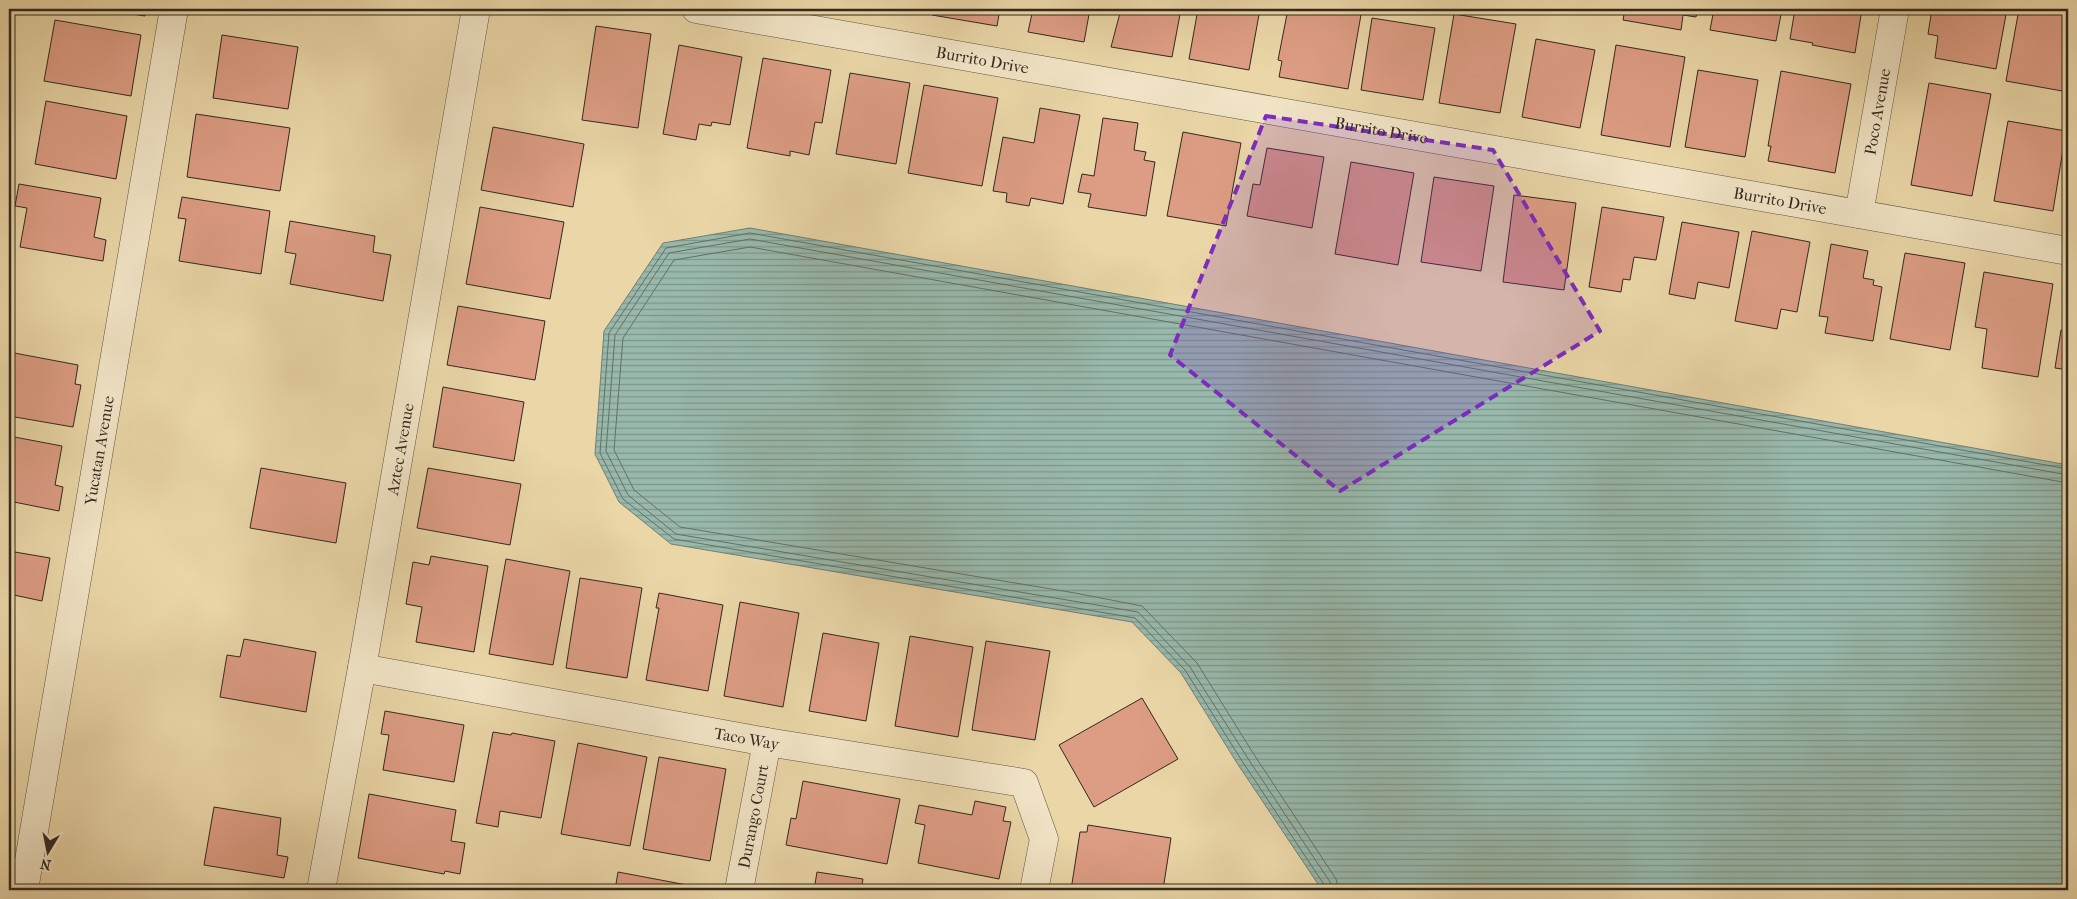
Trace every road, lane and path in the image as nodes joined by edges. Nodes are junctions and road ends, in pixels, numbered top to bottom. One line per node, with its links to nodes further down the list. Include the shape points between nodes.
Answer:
1 (174, 9): 9 (street, Yucatan Avenue)
2 (476, 9): 7 (street, Aztec Avenue)
3 (696, 9): 5 (street, Burrito Drive)
4 (1895, 9): 5 (street, Poco Avenue)
5 (1859, 214): 6 (street, Burrito Drive)
6 (2068, 251)
7 (362, 668): 8 (street, Taco Way); 10 (street, Aztec Avenue)
8 (767, 742): 11 (street, Durango Court); 12 (street, Taco Way, via 1024,783 1044,839)
9 (24, 890)
10 (321, 890)
11 (739, 890)
12 (1034, 890)

